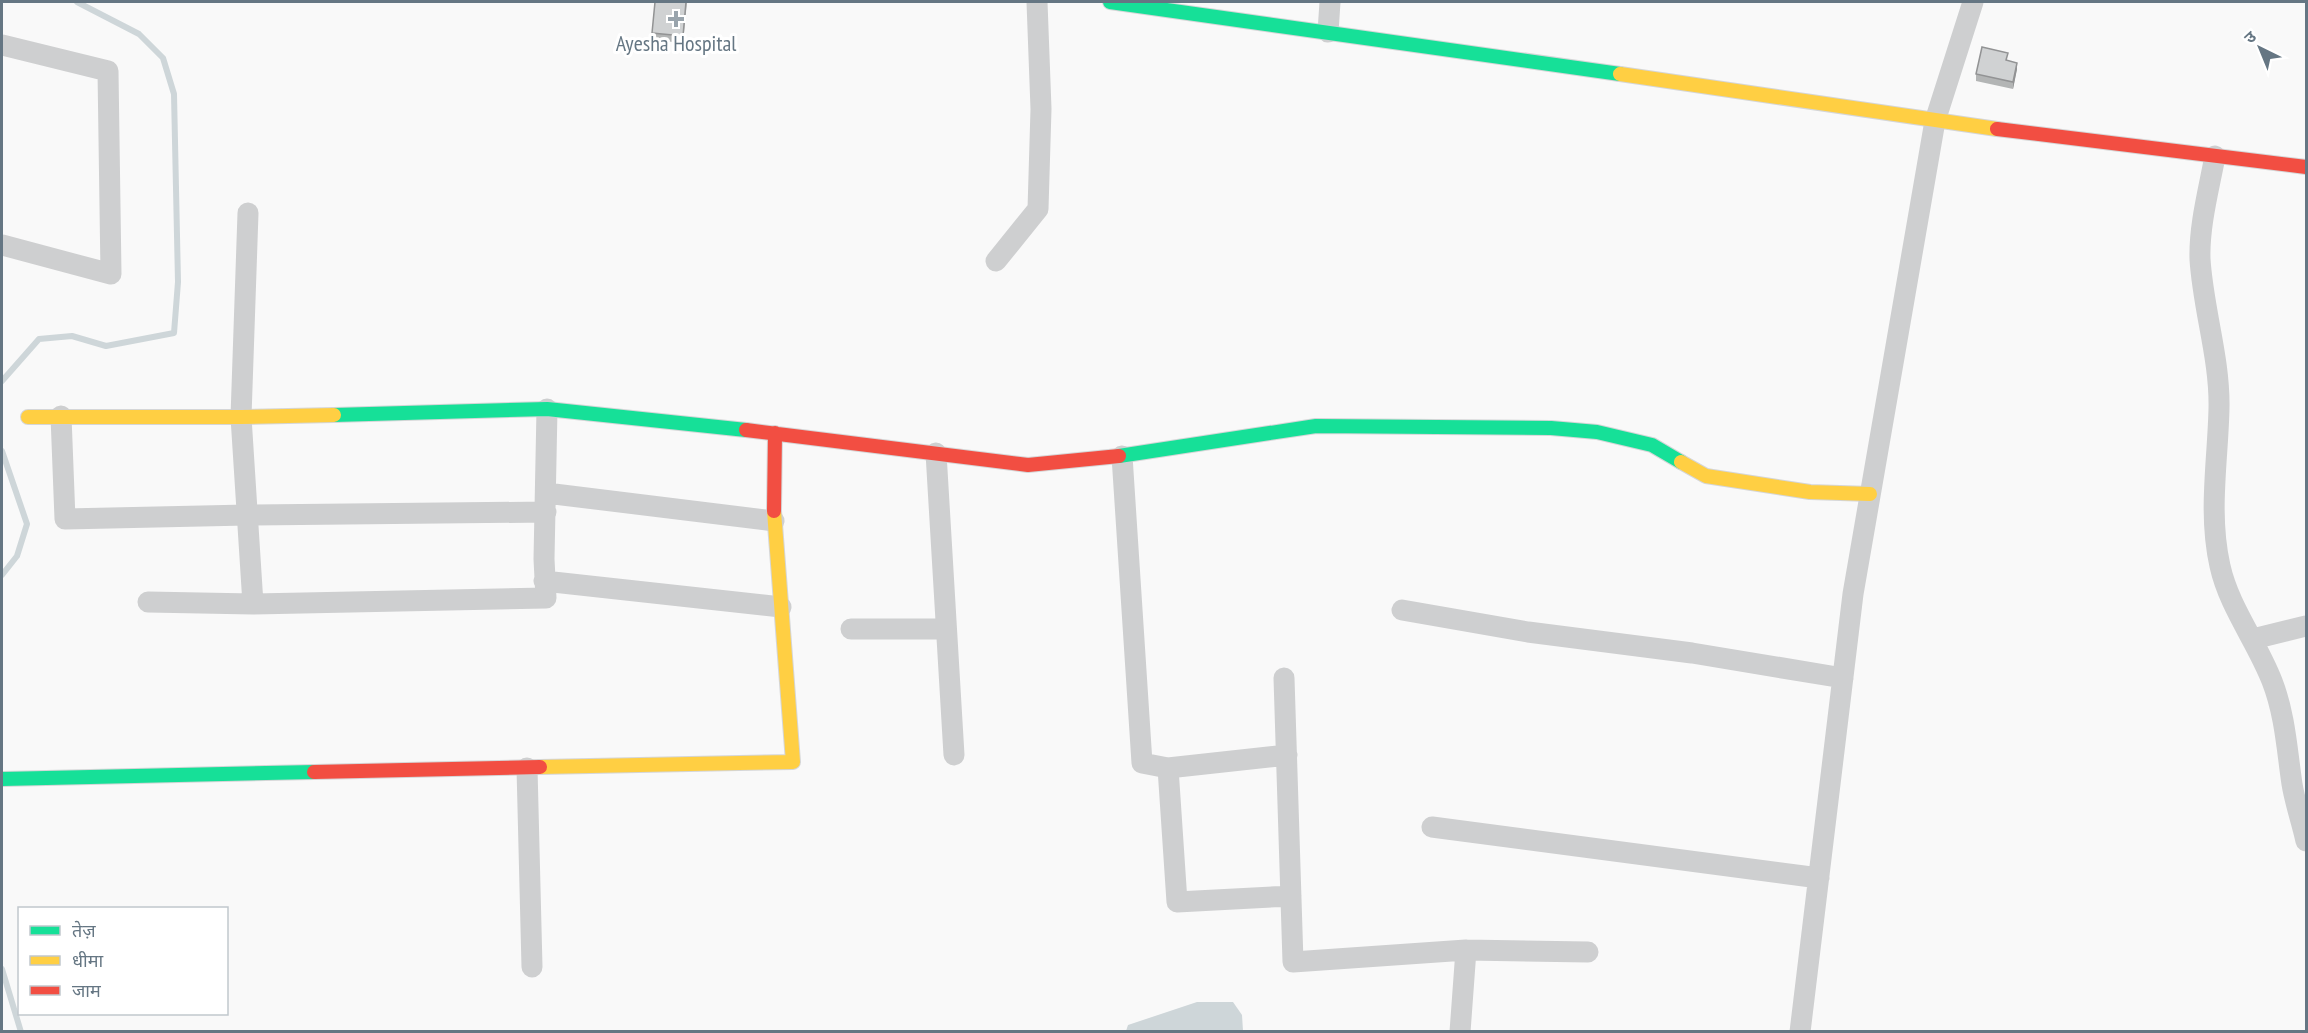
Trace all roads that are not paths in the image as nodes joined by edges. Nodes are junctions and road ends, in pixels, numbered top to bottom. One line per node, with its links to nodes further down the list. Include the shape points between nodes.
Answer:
1 (1037, 2): 12 (street, via 1041,110 1038,209)
2 (1110, 2): 5 (street)
3 (1330, 2): 5 (street)
4 (1973, 2): 7 (street)
5 (1328, 32): 7 (street)
6 (2, 45): 11 (street, via 108,71 111,274)
7 (1935, 121): 8 (street); 20 (street)
8 (2215, 156): 9 (street); 32 (street, via 2200,258 2218,375 2215,532 2220,567)
9 (2307, 167)
10 (248, 213): 16 (street)
11 (2, 245)
12 (996, 261)
13 (547, 409): 16 (street); 17 (street); 21 (street)
14 (28, 417): 15 (street)
15 (61, 417): 16 (street); 22 (street, via 65,519)
16 (241, 417): 22 (street)
17 (775, 433): 18 (street); 23 (street)
18 (936, 453): 19 (street, via 1028,465); 31 (street)
19 (1122, 456): 20 (street, via 1316,426 1551,428 1597,432 1652,445 1706,476 1810,492); 38 (street, via 1142,763)
20 (1870, 494): 34 (street)
21 (546, 503): 22 (street); 23 (street); 24 (street)
22 (247, 515): 26 (street)
23 (774, 521): 27 (street)
24 (544, 581): 26 (street, via 546,598); 27 (street)
25 (148, 602): 26 (street)
26 (253, 604)
27 (781, 607): 37 (street, via 793,762)
28 (1402, 610): 34 (street)
29 (2307, 626): 32 (street)
30 (851, 629): 31 (street)
31 (946, 629): 35 (street)
32 (2253, 639): 41 (street, via 2273,683)
33 (1284, 678): 36 (street)
34 (1843, 678): 42 (street)
35 (954, 755)
36 (1287, 755): 38 (street); 43 (street)
37 (527, 768): 39 (street); 46 (street)
38 (1167, 768): 43 (street, via 1177,902)
39 (2, 779)
40 (1432, 827): 42 (street)
41 (2307, 841)
42 (1819, 878): 48 (street)
43 (1291, 896): 44 (street, via 1293,962)
44 (1466, 950): 45 (street); 47 (street)
45 (1588, 952)
46 (532, 967)
47 (1460, 1032)
48 (1800, 1032)

